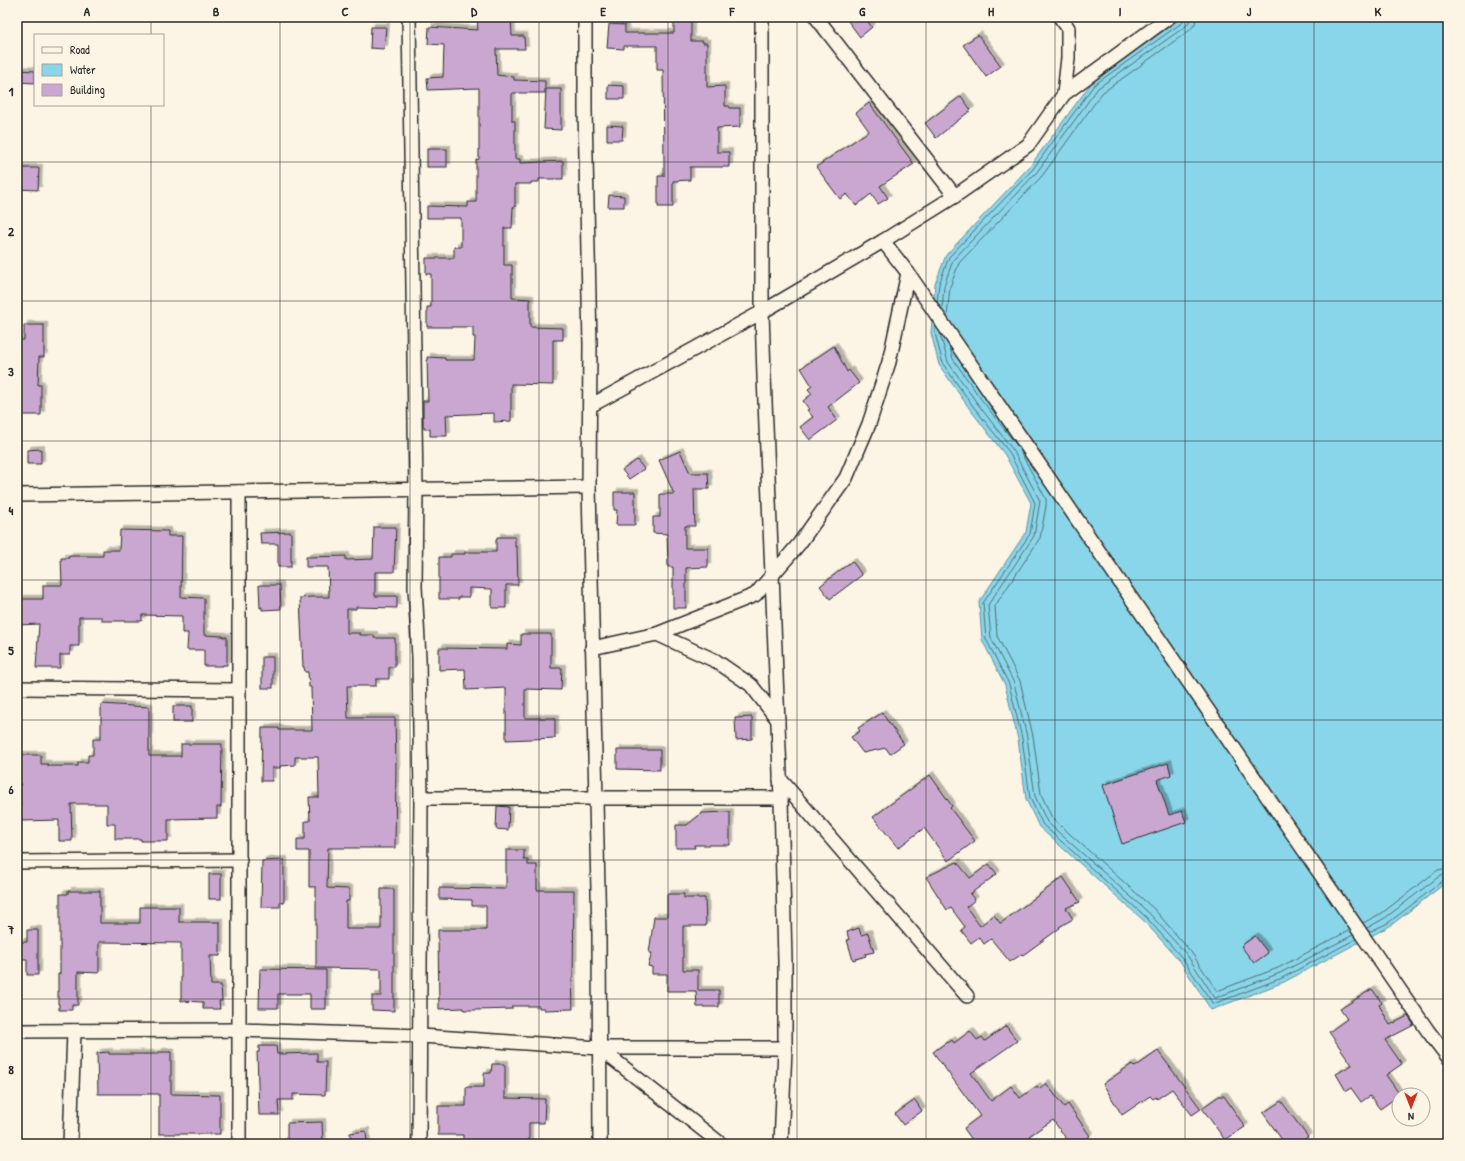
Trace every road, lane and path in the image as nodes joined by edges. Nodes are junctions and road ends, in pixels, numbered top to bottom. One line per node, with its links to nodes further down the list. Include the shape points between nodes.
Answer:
1 (409, 17): 15 (street)
2 (585, 17): 13 (street)
3 (762, 17): 12 (street)
4 (816, 17): 9 (street)
5 (1060, 17): 7 (street)
6 (1169, 17): 8 (street)
7 (1068, 23): 8 (street)
8 (1064, 94): 9 (street, via 1028,145)
9 (955, 196): 10 (street)
10 (883, 241): 11 (street); 12 (street)
11 (908, 273): 18 (street, via 889,362 869,424 846,478 799,544); 37 (street)
12 (762, 312): 13 (street); 18 (street)
13 (590, 406): 14 (street)
14 (589, 487): 15 (street); 20 (street)
15 (416, 490): 16 (street); 25 (street, via 415,587)
16 (239, 492): 17 (street); 22 (street)
17 (17, 495)
18 (772, 576): 19 (street, via 755,595); 23 (street)
19 (658, 634): 20 (street); 23 (street, via 716,661 751,685)
20 (592, 648): 26 (street)
21 (17, 688): 22 (street)
22 (239, 690): 28 (street)
23 (778, 720): 24 (street)
24 (780, 778): 27 (street); 30 (street)
25 (421, 798): 26 (street); 34 (street)
26 (596, 798): 27 (street); 35 (street)
27 (781, 798): 36 (street, via 786,961)
28 (240, 860): 29 (street); 31 (street)
29 (17, 862)
30 (967, 996)
31 (240, 1030): 33 (street); 34 (street); 39 (street)
32 (17, 1031): 33 (street)
33 (74, 1031): 38 (street)
34 (421, 1036): 35 (street); 40 (street)
35 (599, 1048): 36 (street); 41 (street); 42 (street)
36 (785, 1048): 43 (street)
37 (1448, 1057)
38 (70, 1144)
39 (239, 1144)
40 (419, 1144)
41 (600, 1144)
42 (721, 1144)
43 (781, 1144)

